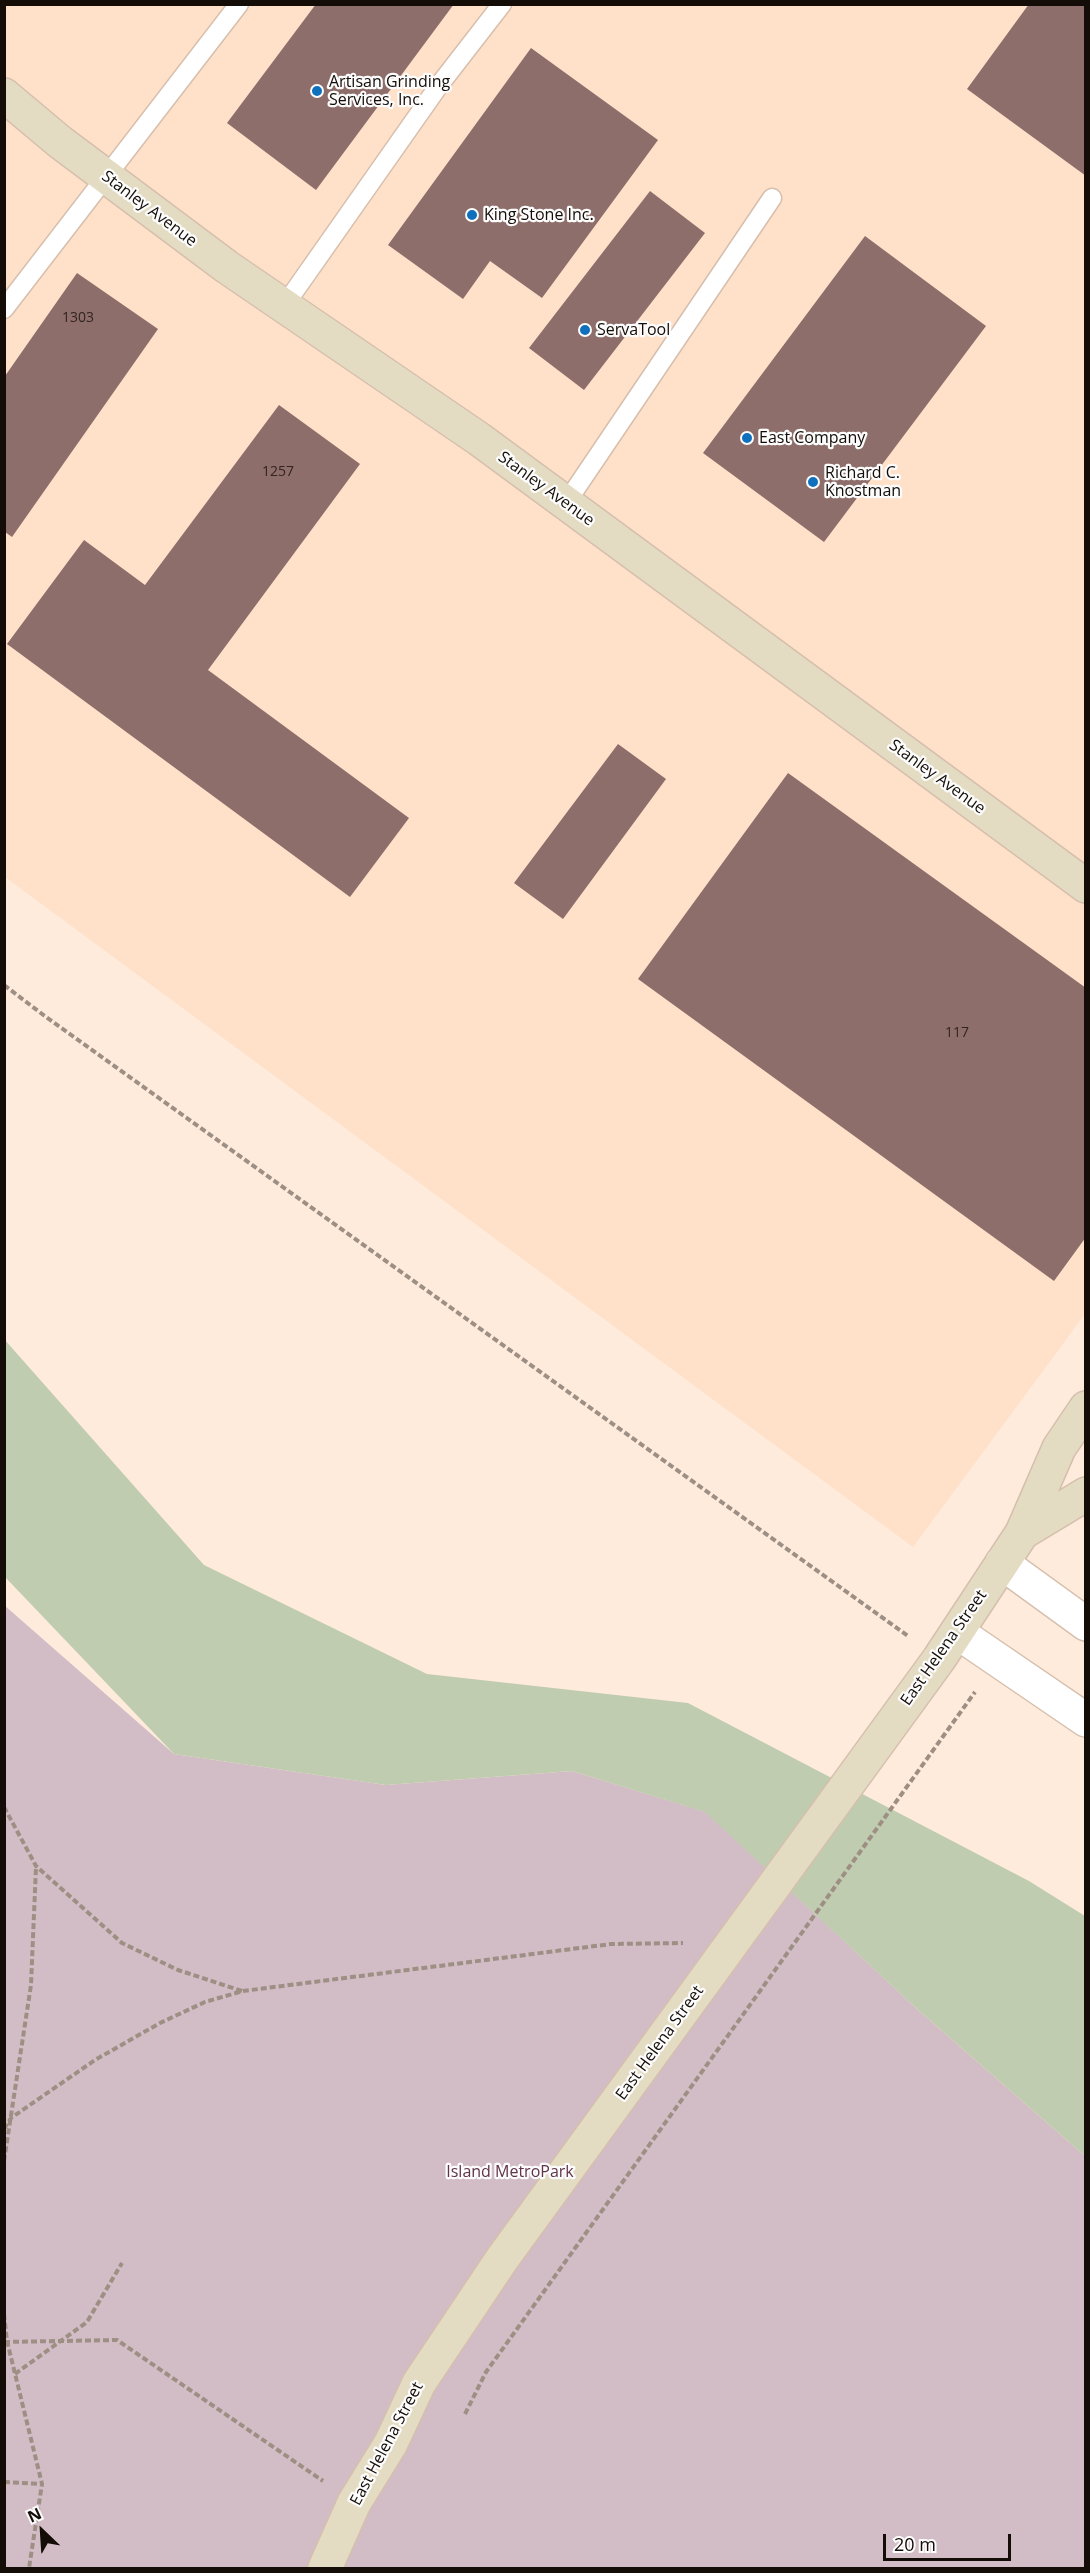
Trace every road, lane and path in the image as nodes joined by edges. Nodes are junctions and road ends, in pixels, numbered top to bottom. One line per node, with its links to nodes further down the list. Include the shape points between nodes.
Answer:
1 (239, 4): 4 (lane)
2 (502, 4): 6 (lane, via 440,84)
3 (4, 95): 4 (street, Stanley Avenue)
4 (106, 177): 6 (street, Stanley Avenue); 7 (lane)
5 (772, 198): 8 (lane)
6 (284, 306): 8 (street, Stanley Avenue)
7 (4, 309)
8 (566, 503): 9 (street, Stanley Avenue)
9 (1086, 886)
10 (4, 985): 16 (path)
11 (1086, 1408): 13 (street, East Helena Street, via 1059,1448)
12 (1086, 1494): 13 (street, East Helena Street)
13 (1022, 1533): 14 (street, East Helena Street)
14 (1002, 1563): 15 (street); 16 (street, East Helena Street)
15 (1086, 1624)
16 (940, 1657): 18 (street); 21 (street, East Helena Street)
17 (980, 1684): 31 (path, via 486,2372)
18 (1086, 1720)
19 (4, 1807): 20 (path)
20 (36, 1866): 22 (path, via 122,1943 178,1970); 23 (path, via 31,1985)
21 (734, 1942): 22 (path, via 611,1944); 34 (street, East Helena Street, via 502,2259 419,2383 391,2443)
22 (243, 1991): 23 (path, via 205,2002 160,2023 95,2060)
23 (11, 2118): 24 (path); 25 (path)
24 (4, 2129)
25 (4, 2161)
26 (122, 2263): 28 (path, via 87,2322)
27 (4, 2314): 29 (path)
28 (61, 2340): 29 (path); 30 (path); 34 (path, via 117,2340)
29 (6, 2342): 30 (path)
30 (15, 2373): 33 (path)
31 (465, 2414)
32 (4, 2482): 33 (path)
33 (42, 2484): 35 (path)
34 (354, 2503): 36 (street, East Helena Street)
35 (28, 2568)
36 (325, 2568)

